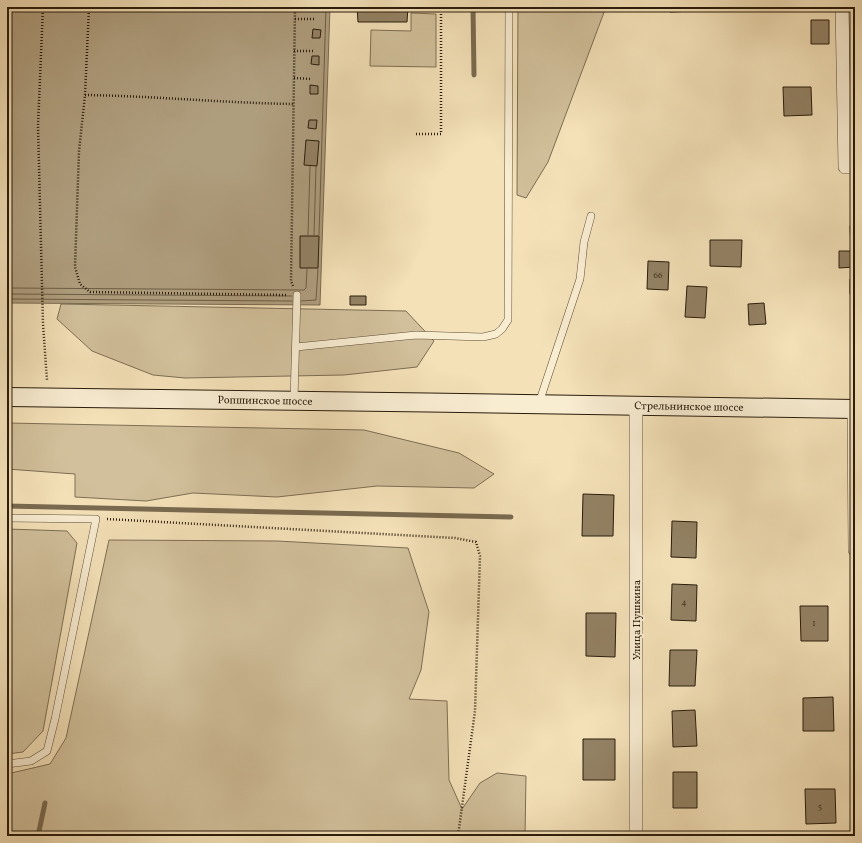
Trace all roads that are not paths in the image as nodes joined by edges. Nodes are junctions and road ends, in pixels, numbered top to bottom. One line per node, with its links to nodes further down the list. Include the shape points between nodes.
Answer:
1 (509, 7): 6 (lane, via 508,320 496,334 483,336 416,335)
2 (842, 7): 3 (street, via 845,166)
3 (855, 166)
4 (591, 216): 9 (lane, via 584,242 580,279)
5 (297, 295): 6 (lane)
6 (296, 347): 8 (lane)
7 (7, 397): 8 (main road, Ропшинское шоссе)
8 (294, 400): 9 (main road, Ропшинское шоссе)
9 (531, 405): 10 (main road, Стрельнинское шоссе)
10 (636, 405): 11 (main road, Стрельнинское шоссе); 15 (street, Улица Пушкина)
11 (854, 409): 13 (street)
12 (7, 518): 14 (lane, via 96,519 47,750 31,761)
13 (855, 550)
14 (7, 764)
15 (636, 836)

